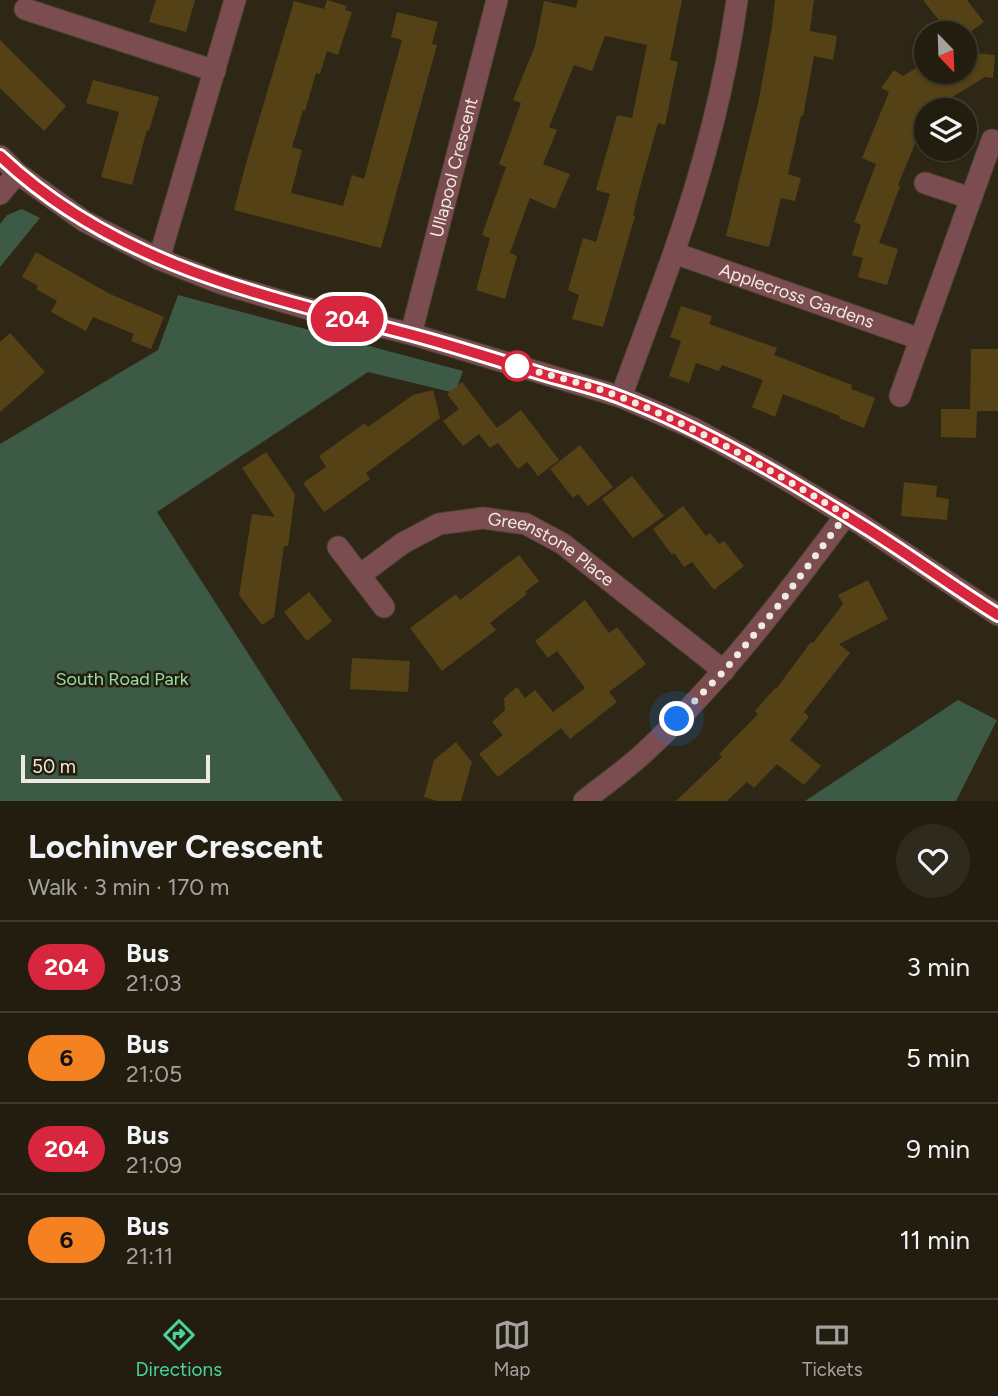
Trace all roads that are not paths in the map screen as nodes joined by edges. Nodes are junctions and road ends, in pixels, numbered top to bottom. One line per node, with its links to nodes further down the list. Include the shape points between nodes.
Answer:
1 (235, 0): 5 (street)
2 (496, 0): 14 (street, Ullapool Crescent)
3 (737, 0): 12 (street, via 715,110)
4 (25, 9): 5 (street)
5 (215, 71): 13 (street)
6 (992, 140): 11 (street)
7 (0, 156): 8 (street)
8 (18, 173): 10 (street); 13 (street, via 84,221)
9 (925, 183): 11 (street)
10 (0, 194)
11 (970, 198): 15 (street)
12 (674, 253): 15 (street, Applecross Gardens); 17 (street)
13 (159, 259): 14 (street, via 223,284)
14 (411, 334): 17 (street)
15 (920, 339): 16 (street)
16 (901, 396)
17 (621, 397): 18 (street, via 693,428)
18 (846, 515): 22 (street); 23 (street)
19 (338, 547): 20 (street)
20 (360, 575): 21 (street); 23 (street, Greenstone Place, via 403,543 439,524 483,518 526,524 563,544)
21 (384, 607)
22 (998, 615)
23 (724, 671): 24 (street, via 645,752)
24 (584, 801)

